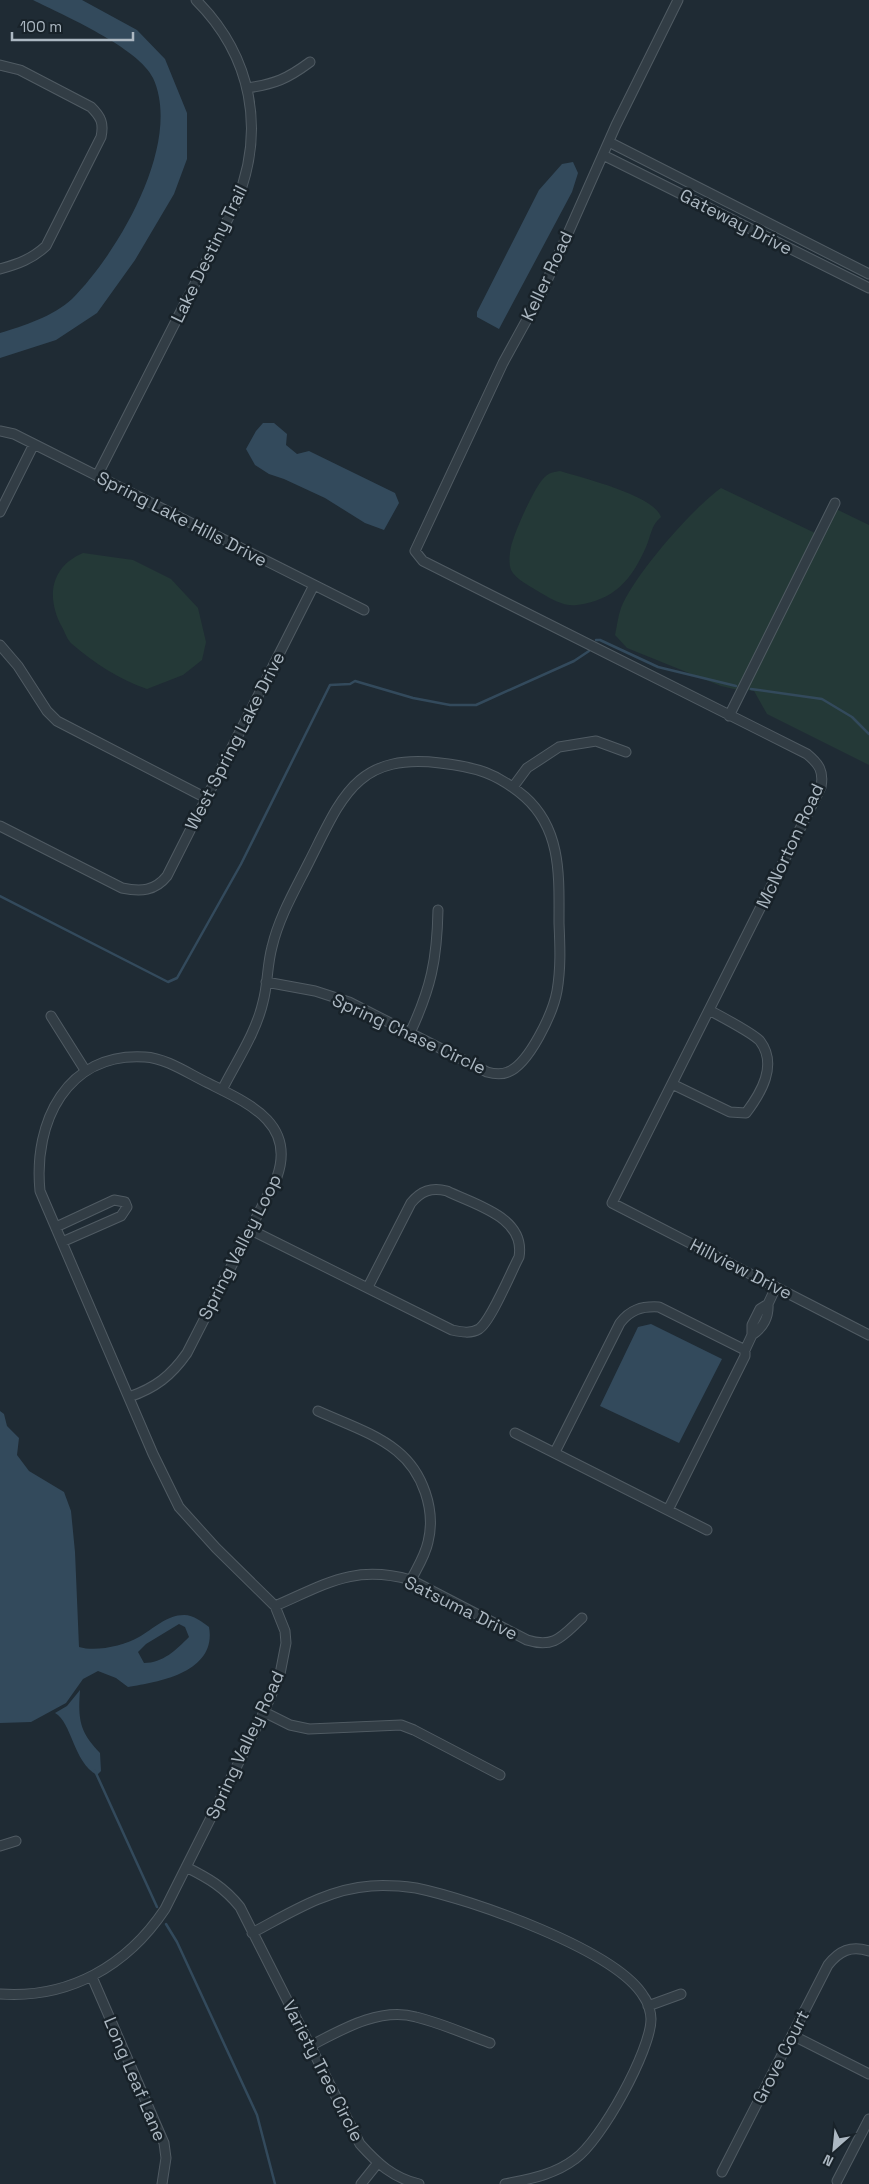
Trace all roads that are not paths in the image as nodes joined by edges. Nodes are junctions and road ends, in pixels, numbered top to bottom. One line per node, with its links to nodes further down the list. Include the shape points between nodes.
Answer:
1 (196, 0): 5 (street, Lake Destiny Trail, via 228,40 240,62)
2 (678, 0): 6 (street, Keller Road)
3 (310, 62): 5 (street, via 274,84)
4 (0, 65): 8 (street, via 20,70 91,107 100,115 103,126 101,137 46,246 22,262)
5 (247, 88): 13 (street, Lake Destiny Trail, via 251,118 247,176)
6 (609, 142): 7 (street, Keller Road); 9 (street, Gateway Drive)
7 (603, 155): 10 (street, Gateway Drive); 16 (street, Keller Road, via 542,292 502,363)
8 (0, 269)
9 (869, 274)
10 (869, 288)
11 (0, 430): 12 (street, Spring Lake Hills Drive)
12 (34, 444): 13 (street, Spring Lake Hills Drive); 15 (street)
13 (97, 476): 17 (street, Spring Lake Hills Drive)
14 (835, 503): 20 (street)
15 (0, 512)
16 (415, 551): 20 (street, McNorton Road, via 423,561)
17 (314, 585): 18 (street, Spring Lake Hills Drive); 23 (street, West Spring Lake Drive)
18 (364, 610)
19 (0, 645): 23 (street, via 57,721)
20 (729, 716): 27 (street, McNorton Road, via 808,754 818,763 823,778)
21 (626, 752): 22 (street, via 596,741 559,747 528,768)
22 (513, 787): 26 (street, Spring Chase Circle, via 491,773 467,766 417,760 397,762 362,779 348,791 337,808 284,912 272,947); 29 (street, Spring Chase Circle, via 533,804 548,827 558,861 560,972 552,1009 527,1056 507,1072 487,1072)
23 (206, 798): 24 (street, West Spring Lake Drive, via 167,876 160,885 149,890 122,888)
24 (0, 826)
25 (438, 910): 29 (street, via 434,972)
26 (266, 982): 29 (street, Spring Chase Circle, via 315,991 348,1002); 32 (street, Spring Chase Circle, via 264,1001 256,1021)
27 (709, 1010): 31 (street, McNorton Road); 31 (street, via 759,1041 767,1059 766,1078 760,1094 746,1113 730,1112)
28 (51, 1016): 30 (street)
29 (410, 1034)
30 (85, 1070): 32 (street, Spring Valley Loop, via 101,1061 146,1056); 34 (street, Spring Valley Loop, via 68,1085 57,1102 49,1119 40,1156 40,1191)
31 (672, 1084): 33 (street, McNorton Road)
32 (222, 1090): 35 (street, Spring Valley Loop, via 265,1116 275,1129 280,1144 281,1167)
33 (612, 1203): 38 (street, Hillview Drive)
34 (56, 1227): 36 (street, Spring Valley Loop); 36 (street, via 114,1200 125,1202 127,1206 121,1216)
35 (251, 1230): 37 (street); 45 (street, Spring Valley Loop, via 176,1369 162,1383)
36 (62, 1242): 45 (street, Spring Valley Loop)
37 (368, 1287): 37 (street, via 452,1330 466,1333 479,1329 487,1320 519,1257 519,1237 506,1220 447,1191 428,1190 418,1194 411,1203)
38 (776, 1287): 39 (street); 43 (street, Hillview Drive)
39 (768, 1304): 40 (street); 41 (street, via 769,1314)
40 (756, 1317): 41 (street); 42 (street)
41 (765, 1321): 42 (street)
42 (752, 1335): 44 (street)
43 (869, 1336)
44 (745, 1350): 48 (street, via 658,1307 646,1306 628,1313); 49 (street, via 745,1356)
45 (129, 1398): 52 (street, Spring Valley Road, via 179,1507)
46 (318, 1411): 51 (street, via 397,1451 419,1480 430,1507 430,1525 424,1555)
47 (515, 1433): 48 (street)
48 (555, 1452): 49 (street)
49 (668, 1510): 50 (street)
50 (707, 1530)
51 (410, 1580): 52 (street, Satsuma Drive, via 390,1574 352,1575); 53 (street, Satsuma Drive, via 538,1644 556,1641)
52 (276, 1606): 54 (street, Spring Valley Road, via 286,1631 285,1659)
53 (582, 1618)
54 (264, 1712): 55 (street, via 290,1725 310,1729 400,1725); 58 (street, Spring Valley Road)
55 (500, 1775)
56 (16, 1841): 57 (street)
57 (0, 1846)
58 (186, 1866): 59 (street, Variety Tree Circle, via 226,1890 240,1907); 61 (street, Spring Valley Road, via 152,1929 113,1965)
59 (252, 1933): 64 (street, via 306,1904 339,1892 370,1886 416,1888 528,1923 611,1964 632,1981); 67 (street, Variety Tree Circle)
60 (869, 1951): 65 (street, Grove Court, via 847,1949 836,1955)
61 (92, 1977): 62 (street, Spring Valley Road, via 44,1993); 73 (street, Long Leaf Lane, via 164,2143 166,2158)
62 (0, 1994)
63 (681, 1994): 64 (street)
64 (648, 2006): 76 (street, via 651,2017 642,2054 592,2143 563,2168)
65 (792, 2035): 68 (street); 71 (street, Grove Court)
66 (490, 2042): 67 (street, via 415,2016 394,2015 352,2024)
67 (310, 2046): 70 (street, Variety Tree Circle, via 350,2128)
68 (869, 2074)
69 (869, 2120): 72 (street)
70 (377, 2164): 74 (street); 75 (street, Variety Tree Circle, via 394,2175)
71 (722, 2172)
72 (837, 2182)
73 (162, 2184)
74 (361, 2184)
75 (419, 2184)
76 (504, 2184)

